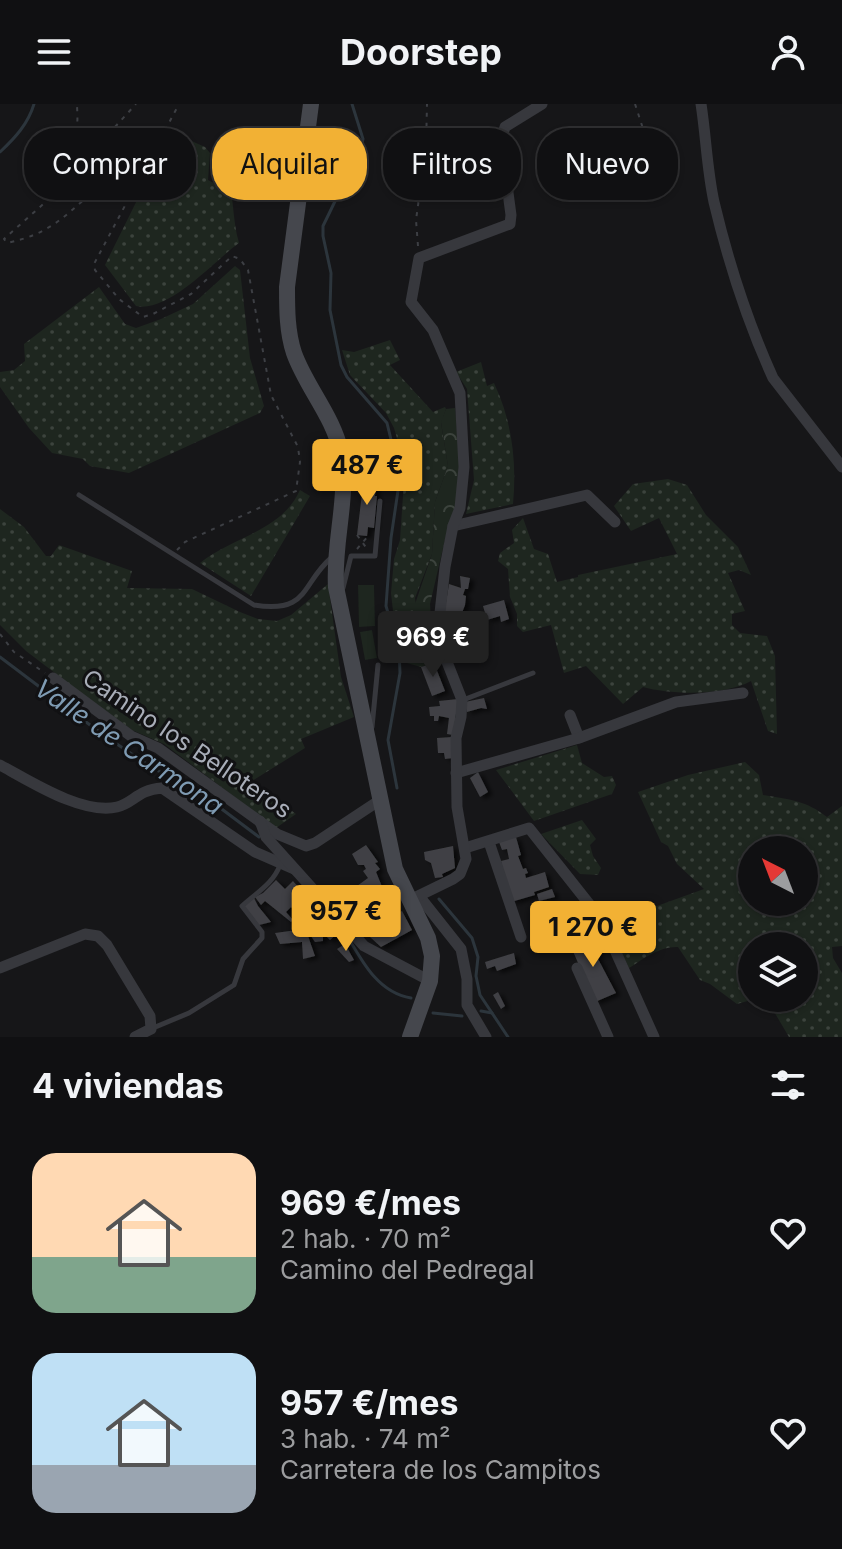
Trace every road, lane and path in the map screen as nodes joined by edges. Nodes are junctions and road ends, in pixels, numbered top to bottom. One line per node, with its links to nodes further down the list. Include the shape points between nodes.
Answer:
1 (77, 104): 9 (path)
2 (136, 104): 10 (path)
3 (179, 104): 23 (path, via 95,270 143,317 191,294 232,256 240,259 248,270 271,395 298,447 300,462 296,491 185,542)
4 (311, 104): 24 (main road, via 287,313 295,355 340,449)
5 (427, 104): 14 (path, via 416,220)
6 (542, 104): 14 (street, via 505,127 501,140 510,224)
7 (635, 104): 11 (path)
8 (701, 104): 15 (street, via 714,201 767,364)
9 (75, 128)
10 (114, 128)
11 (643, 128)
12 (48, 200): 13 (path, via 4,239 7,243 50,229)
13 (83, 200)
14 (419, 258): 19 (street, via 411,302 433,330 460,393 464,467)
15 (842, 467)
16 (79, 495): 23 (lane)
17 (380, 501): 25 (lane)
18 (615, 522): 19 (street, via 587,495)
19 (453, 526): 31 (street, via 438,631)
20 (374, 528): 22 (path)
21 (357, 535): 22 (path)
22 (363, 543): 24 (path); 25 (path)
23 (173, 554): 24 (lane, via 254,605 266,607 301,596 326,562)
24 (344, 554): 25 (lane); 34 (main road, via 335,570)
25 (375, 556)
26 (0, 634): 29 (path, via 14,652)
27 (378, 665): 34 (lane)
28 (533, 673): 31 (lane)
29 (53, 678): 38 (street, Camino los Belloteros)
30 (743, 693): 33 (street, via 676,702)
31 (462, 700): 36 (street)
32 (570, 715): 33 (street)
33 (579, 738): 36 (street)
34 (368, 743): 37 (main road)
35 (0, 765): 41 (street, via 62,797 96,807 117,807 145,789 162,788)
36 (456, 773): 40 (street)
37 (380, 800): 38 (street, Camino los Belloteros, via 310,846 277,834); 43 (main road, via 395,869)
38 (260, 821): 42 (street, via 266,837)
39 (489, 842): 40 (street); 45 (street); 54 (street, via 529,828 601,919)
40 (465, 848): 43 (street, via 460,874)
41 (281, 864): 42 (street); 49 (lane, via 242,906 262,938 243,959 234,985)
42 (294, 869): 44 (street)
43 (414, 898): 44 (path); 48 (main road, via 432,956); 52 (street, via 461,949 467,1005)
44 (355, 936): 48 (street)
45 (521, 937)
46 (0, 968): 49 (street, via 85,934 98,936 150,1016)
47 (577, 968): 53 (street)
48 (430, 981): 51 (main road)
49 (151, 1029): 50 (street)
50 (135, 1037)
51 (410, 1037)
52 (486, 1037)
53 (608, 1037)
54 (654, 1037)

